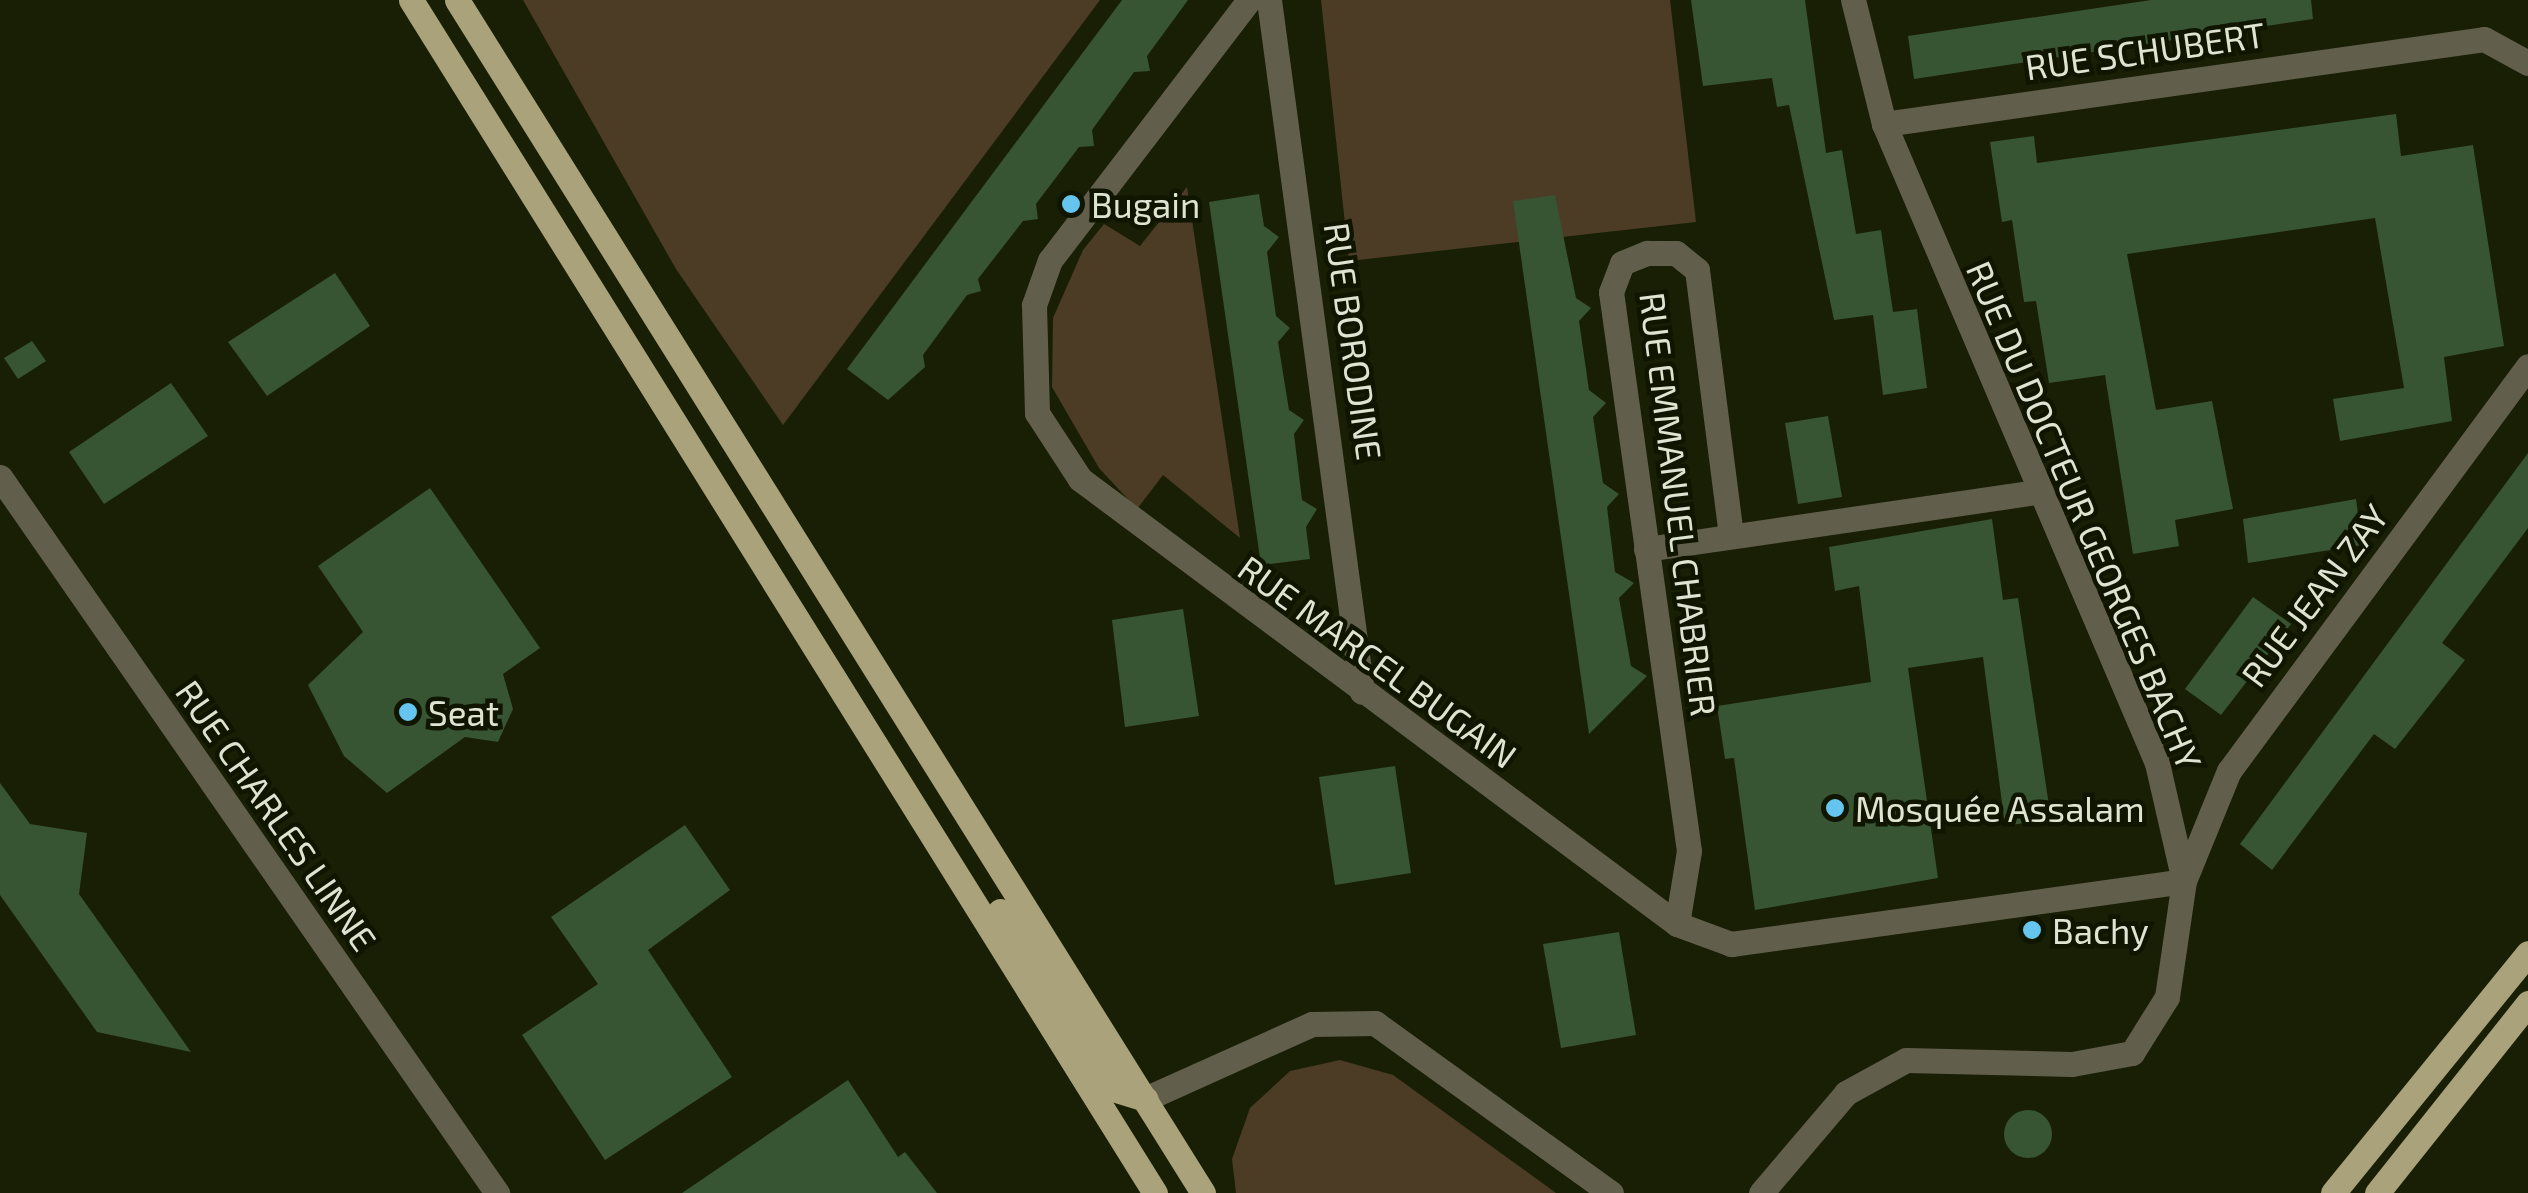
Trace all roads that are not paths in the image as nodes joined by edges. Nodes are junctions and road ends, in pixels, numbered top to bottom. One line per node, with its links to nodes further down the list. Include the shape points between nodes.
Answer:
1 (411, 0): 13 (main road)
2 (456, 0): 19 (main road)
3 (1248, 0): 14 (street, RUE MARCEL BUGAIN, via 1050,260 1034,304 1031,382 1056,451 1080,479)
4 (1269, 0): 14 (street, RUE BORODINE)
5 (1853, 0): 7 (street, RUE DU DOCTEUR GEORGES BACHY)
6 (2528, 63): 7 (street, RUE SCHUBERT, via 2484,39)
7 (1884, 124): 10 (street, RUE DU DOCTEUR GEORGES BACHY)
8 (2528, 366): 15 (street, RUE JEAN ZAY, via 2229,770)
9 (0, 477): 20 (street, RUE CHARLES LINNE)
10 (2036, 492): 11 (street); 15 (street, RUE DU DOCTEUR GEORGES BACHY, via 2157,762)
11 (1732, 536): 12 (street); 12 (street, RUE EMMANUEL CHABRIER, via 1696,270 1676,253 1647,252 1622,263 1611,292)
12 (1646, 549): 16 (street, RUE EMMANUEL CHABRIER, via 1688,851)
13 (836, 682): 19 (main road, via 868,703 1113,1090); 21 (main road)
14 (1362, 692): 16 (street, RUE MARCEL BUGAIN)
15 (2184, 881): 16 (street, RUE MARCEL BUGAIN, via 1731,944); 24 (street, RUE DU DOCTEUR GEORGES BACHY, via 2167,997 2132,1054 2072,1064 1906,1060 1846,1093)
16 (1677, 924)
17 (2528, 953): 25 (main road)
18 (2528, 1003): 26 (main road)
19 (1145, 1100): 22 (main road); 23 (street, via 1312,1024 1375,1023)
20 (497, 1193)
21 (1155, 1193)
22 (1202, 1193)
23 (1612, 1193)
24 (1762, 1193)
25 (2334, 1193)
26 (2377, 1193)

